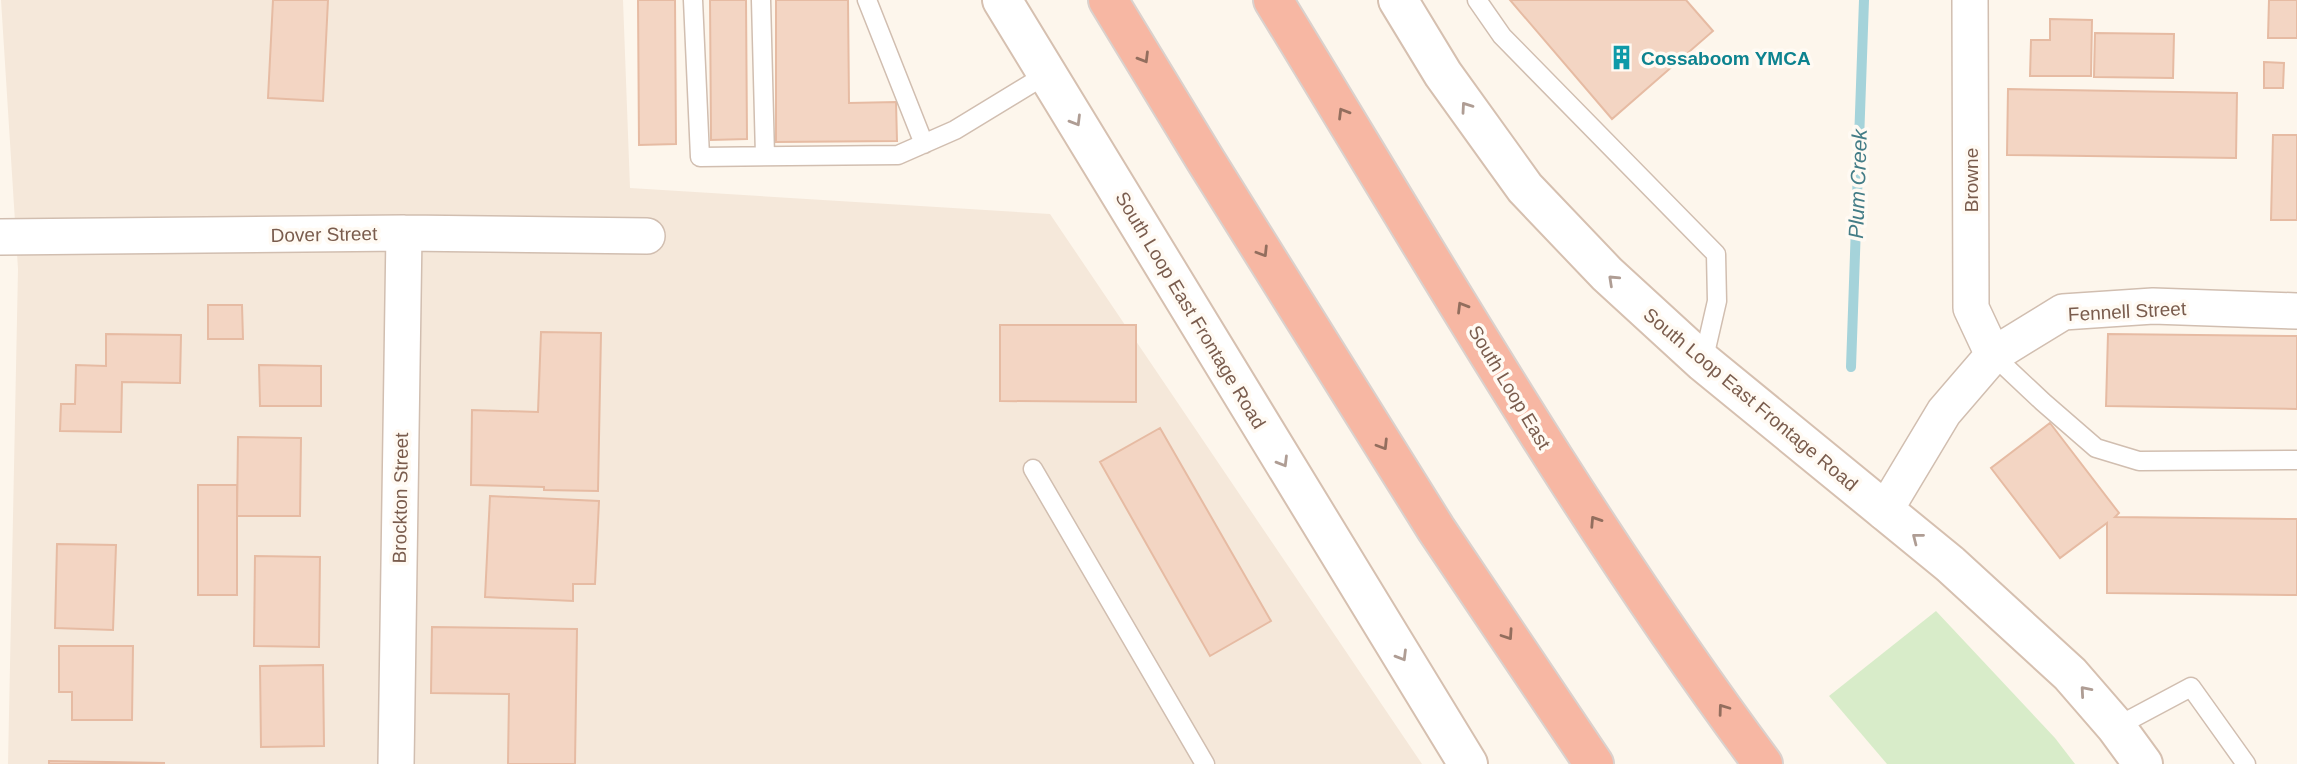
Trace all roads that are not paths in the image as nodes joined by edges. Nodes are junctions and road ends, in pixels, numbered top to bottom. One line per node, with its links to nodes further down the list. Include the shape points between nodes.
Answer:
1 (694, 0): 12 (lane, via 700,157)
2 (761, 0): 12 (lane)
3 (867, 0): 11 (lane)
4 (1002, 0): 10 (main road, South Loop East Frontage Road)
5 (1108, 0): 26 (highway, one-way to 26, via 1436,529)
6 (1273, 0): 27 (highway, South Loop East, one-way to 6, via 1554,459)
7 (1398, 0): 18 (main road, South Loop East Frontage Road, one-way to 7, via 1607,274 1525,188 1443,74)
8 (1476, 0): 18 (lane, via 1502,36 1716,254 1717,301)
9 (1970, 0): 17 (street, Browne, via 1971,308)
10 (1047, 74): 11 (lane); 23 (main road, South Loop East Frontage Road, one-way to 23)
11 (924, 144): 12 (lane, via 898,155)
12 (765, 156)
13 (404, 233): 14 (street, Dover Street); 15 (street, Dover Street); 24 (street, Brockton Street)
14 (647, 236)
15 (0, 237)
16 (2297, 311): 17 (street, Fennell Street, via 2152,306 2063,312)
17 (1993, 355): 19 (lane, via 2096,448 2139,461); 21 (street, Fennell Street, via 1944,412)
18 (1703, 362): 21 (main road, South Loop East Frontage Road)
19 (2297, 460)
20 (1032, 469): 25 (lane)
21 (1884, 512): 22 (main road, South Loop East Frontage Road, one-way to 21, via 2070,674 1950,564)
22 (2116, 727): 28 (main road, South Loop East Frontage Road); 29 (lane, via 2191,687)
23 (1464, 763)
24 (396, 764)
25 (1205, 764)
26 (1594, 764)
27 (1763, 764)
28 (2143, 764)
29 (2246, 764)

